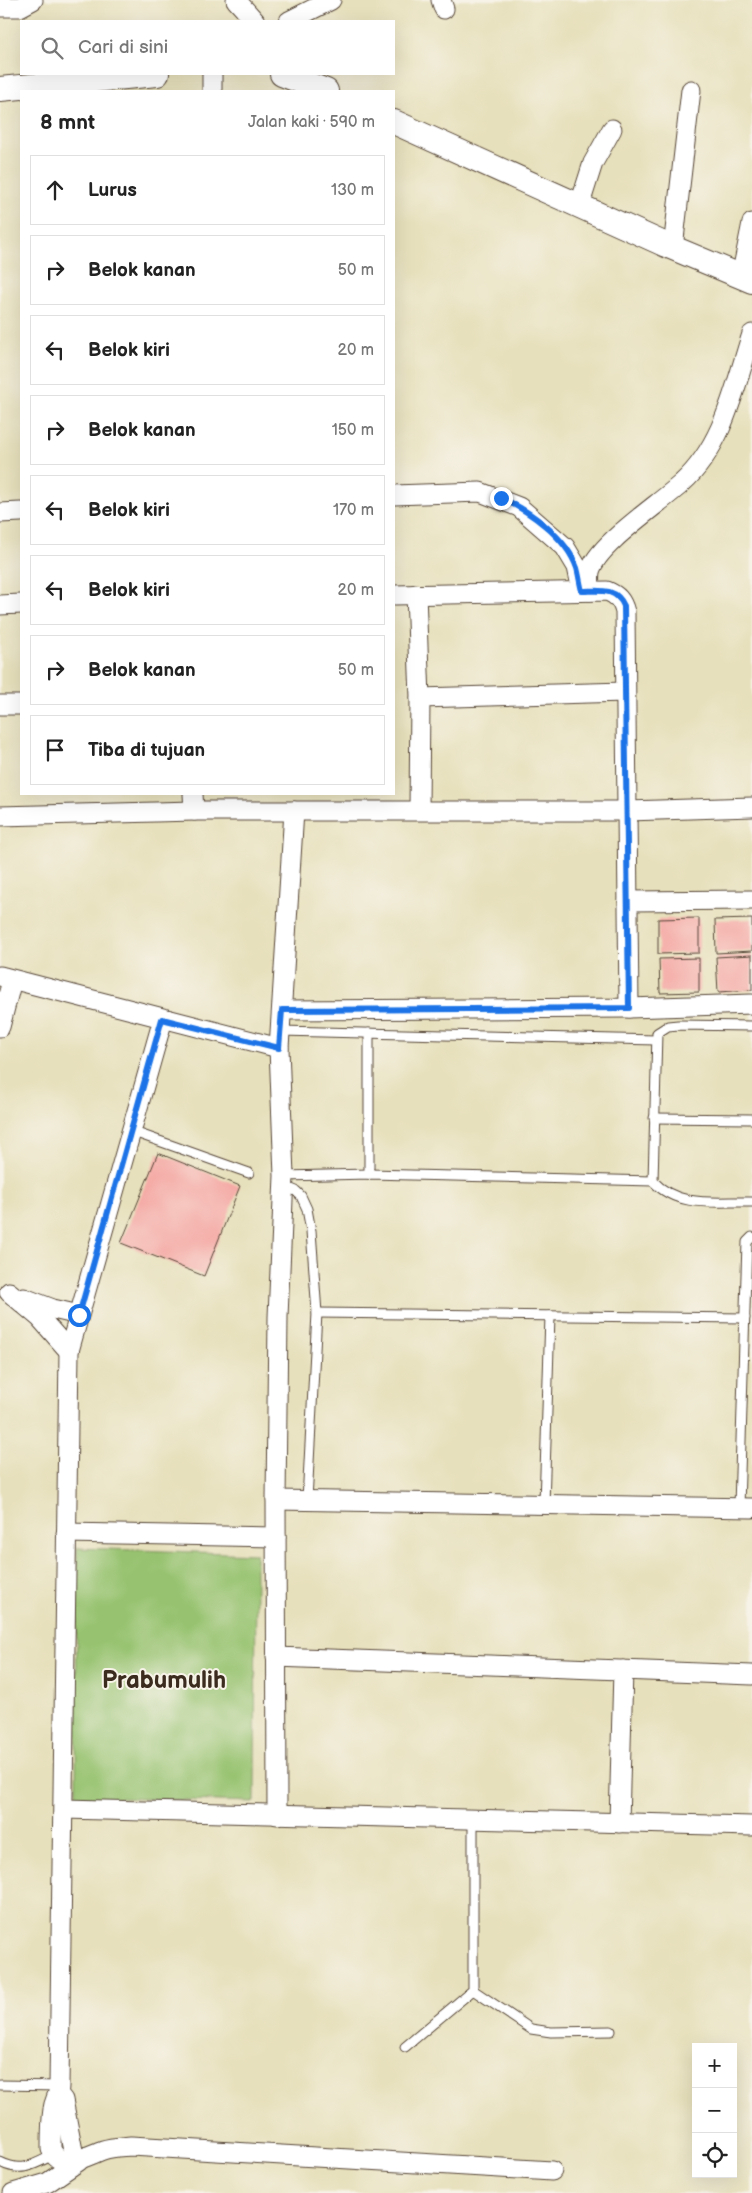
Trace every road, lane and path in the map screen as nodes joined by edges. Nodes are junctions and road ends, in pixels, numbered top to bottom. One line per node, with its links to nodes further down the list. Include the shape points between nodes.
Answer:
1 (34, 0): 4 (street, via 20,7)
2 (236, 0): 5 (street)
3 (331, 0): 6 (street)
4 (0, 7)
5 (254, 20)
6 (292, 20)
7 (153, 75): 10 (street)
8 (212, 75): 12 (street)
9 (285, 75): 13 (street)
10 (109, 85): 11 (street)
11 (0, 89)
12 (212, 90)
13 (323, 90)
14 (691, 90): 19 (street)
15 (395, 122): 17 (street)
16 (612, 128): 17 (street, via 593,163)
17 (579, 207): 19 (street)
18 (752, 223): 20 (street)
19 (673, 248): 20 (street)
20 (747, 279)
21 (752, 334): 25 (street, via 724,419 709,453 682,484 610,543 596,559)
22 (395, 495): 25 (street, via 480,492 519,506 565,547)
23 (20, 512): 24 (street)
24 (0, 513)
25 (586, 591): 26 (street); 30 (street, via 607,590 616,594 624,606)
26 (416, 594): 27 (street); 31 (street)
27 (395, 595)
28 (20, 604): 29 (street)
29 (0, 605)
30 (625, 692): 31 (street); 38 (street)
31 (420, 698): 37 (street)
32 (0, 705): 33 (street)
33 (20, 705)
34 (194, 802): 36 (street); 39 (street)
35 (752, 807): 38 (street)
36 (294, 810): 37 (street); 45 (street)
37 (419, 810): 38 (street)
38 (628, 810): 41 (street)
39 (0, 816)
40 (752, 900): 41 (street)
41 (628, 901): 44 (street)
42 (6, 978): 46 (street); 48 (street)
43 (752, 1004): 44 (street)
44 (629, 1008): 45 (street)
45 (282, 1010): 50 (street)
46 (162, 1019): 50 (street); 54 (street)
47 (752, 1026): 51 (lane, via 668,1026 657,1033)
48 (0, 1027)
49 (369, 1033): 50 (lane); 51 (lane); 56 (lane)
50 (280, 1039): 57 (street)
51 (656, 1040): 52 (lane)
52 (654, 1118): 53 (lane); 58 (lane)
53 (752, 1119)
54 (131, 1132): 55 (lane); 63 (street)
55 (249, 1173)
56 (369, 1174): 57 (lane); 58 (lane)
57 (284, 1181): 62 (lane, via 301,1196 307,1209); 67 (street, via 278,1317)
58 (653, 1182): 59 (lane, via 662,1191 685,1200)
59 (752, 1202)
60 (752, 1237): 65 (lane, via 747,1242)
61 (5, 1290): 63 (street, via 53,1309); 66 (street, via 40,1318)
62 (316, 1313): 64 (lane); 68 (lane)
63 (79, 1315): 66 (street)
64 (550, 1316): 65 (lane); 69 (lane)
65 (744, 1318): 70 (lane)
66 (69, 1351): 71 (street)
67 (276, 1500): 68 (street); 72 (street)
68 (307, 1500): 69 (street)
69 (544, 1504): 70 (street)
70 (745, 1508)
71 (66, 1533): 72 (street); 76 (street)
72 (276, 1537): 73 (street)
73 (276, 1656): 74 (street); 77 (street)
74 (623, 1670): 75 (street); 79 (street)
75 (752, 1676)
76 (64, 1809): 77 (street); 85 (street)
77 (277, 1815): 78 (street)
78 (473, 1819): 79 (street); 81 (lane)
79 (619, 1823): 80 (street)
80 (752, 1826)
81 (473, 1990): 82 (lane, via 531,2029); 83 (lane)
82 (611, 2031)
83 (405, 2047)
84 (0, 2085): 85 (lane)
85 (59, 2090): 86 (street, via 53,2110 50,2149); 87 (street)
86 (53, 2155): 87 (street); 88 (lane, via 28,2168 10,2167)
87 (77, 2161): 89 (street, via 103,2150 131,2146); 90 (street, via 47,2183)
88 (0, 2162)
89 (552, 2171)
90 (13, 2193)

